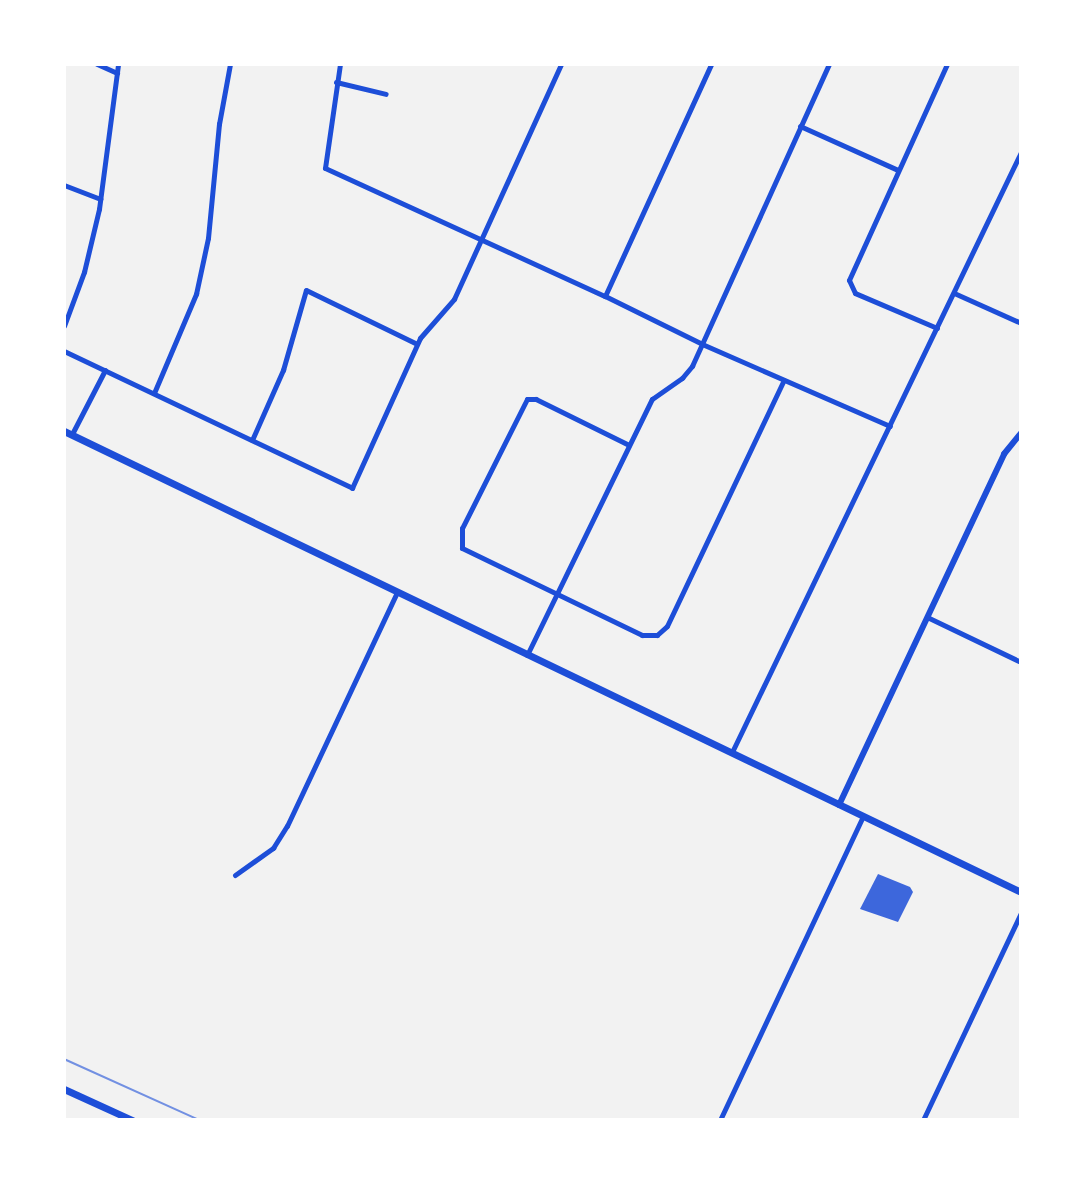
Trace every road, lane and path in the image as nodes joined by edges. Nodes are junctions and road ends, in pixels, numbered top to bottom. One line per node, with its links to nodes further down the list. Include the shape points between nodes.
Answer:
1 (97, 64): 9 (street)
2 (118, 64): 9 (street)
3 (230, 64): 28 (street, via 196,294)
4 (340, 64): 10 (street)
5 (561, 64): 17 (street)
6 (711, 64): 19 (street)
7 (829, 64): 12 (street)
8 (947, 64): 14 (street)
9 (117, 73): 16 (street)
10 (336, 82): 11 (street); 17 (street, via 325,168)
11 (386, 94)
12 (800, 126): 14 (street); 24 (street)
13 (1021, 152): 18 (street)
14 (898, 170): 22 (street, via 849,280 855,293)
15 (64, 185): 16 (street)
16 (100, 199): 21 (street, via 84,272)
17 (481, 239): 19 (street); 23 (street, via 454,299)
18 (954, 293): 20 (street); 22 (street)
19 (605, 296): 24 (street)
20 (1021, 323)
21 (64, 326)
22 (937, 328): 29 (street)
23 (417, 344): 32 (street, via 352,488); 32 (street, via 306,290 283,370)
24 (702, 344): 27 (street); 34 (street, via 682,378 652,399)
25 (64, 351): 26 (street)
26 (105, 370): 28 (street); 30 (street)
27 (784, 380): 29 (street); 36 (street, via 662,631 642,635)
28 (154, 393): 32 (street)
29 (890, 426): 40 (street)
30 (68, 433): 33 (street); 35 (main road)
31 (1021, 433): 37 (street, via 1004,454)
32 (252, 440)
33 (64, 443)
34 (629, 445): 36 (street); 36 (street, via 527,399 462,528 460,542 468,553)
35 (397, 592): 38 (main road); 43 (street, via 287,826 273,848)
36 (557, 593): 38 (street)
37 (927, 617): 39 (street); 41 (street)
38 (527, 655): 40 (main road)
39 (1021, 662)
40 (731, 753): 41 (main road)
41 (839, 805): 42 (main road)
42 (863, 816): 44 (main road); 48 (street)
43 (235, 875)
44 (1021, 892)
45 (1021, 913): 49 (street)
46 (64, 1089): 47 (main road)
47 (132, 1120)
48 (720, 1120)
49 (923, 1120)

